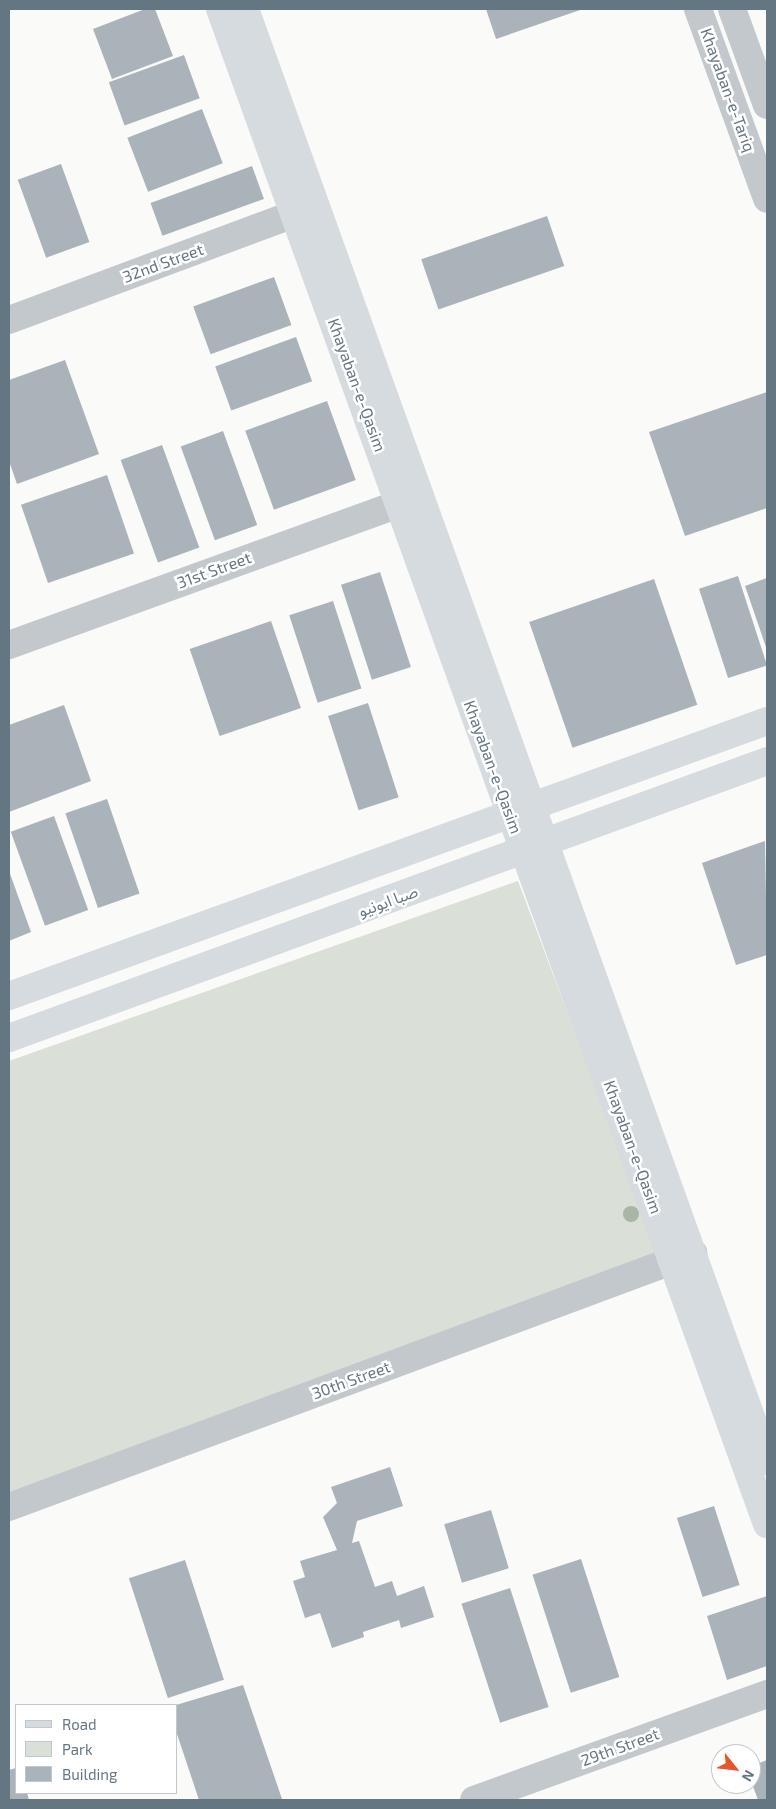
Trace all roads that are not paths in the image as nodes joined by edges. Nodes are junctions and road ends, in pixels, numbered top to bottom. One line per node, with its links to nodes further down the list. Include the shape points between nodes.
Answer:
1 (220, 9): 7 (street, Khayaban-e-Qasim)
2 (245, 9): 7 (street, Khayaban-e-Qasim)
3 (698, 9): 6 (street, Khayaban-e-Tariq)
4 (732, 9): 5 (street, Khayaban-e-Tariq)
5 (767, 105)
6 (767, 199)
7 (305, 210): 8 (street, 32nd Street); 9 (street, Khayaban-e-Qasim)
8 (9, 320)
9 (410, 499): 10 (street, 31st Street); 13 (street, Khayaban-e-Qasim)
10 (9, 645)
11 (767, 721): 13 (street)
12 (767, 761): 14 (street, صبا ایونیو)
13 (520, 810): 14 (street, Khayaban-e-Qasim); 15 (street)
14 (535, 848): 16 (street, صبا ایونیو); 17 (street, Khayaban-e-Qasim)
15 (9, 996)
16 (9, 1038)
17 (684, 1257): 18 (street, Khayaban-e-Qasim); 19 (street, 30th Street); 20 (street, Khayaban-e-Qasim)
18 (767, 1461)
19 (9, 1507)
20 (767, 1524)
21 (767, 1694): 22 (street, 29th Street)
22 (474, 1800)

